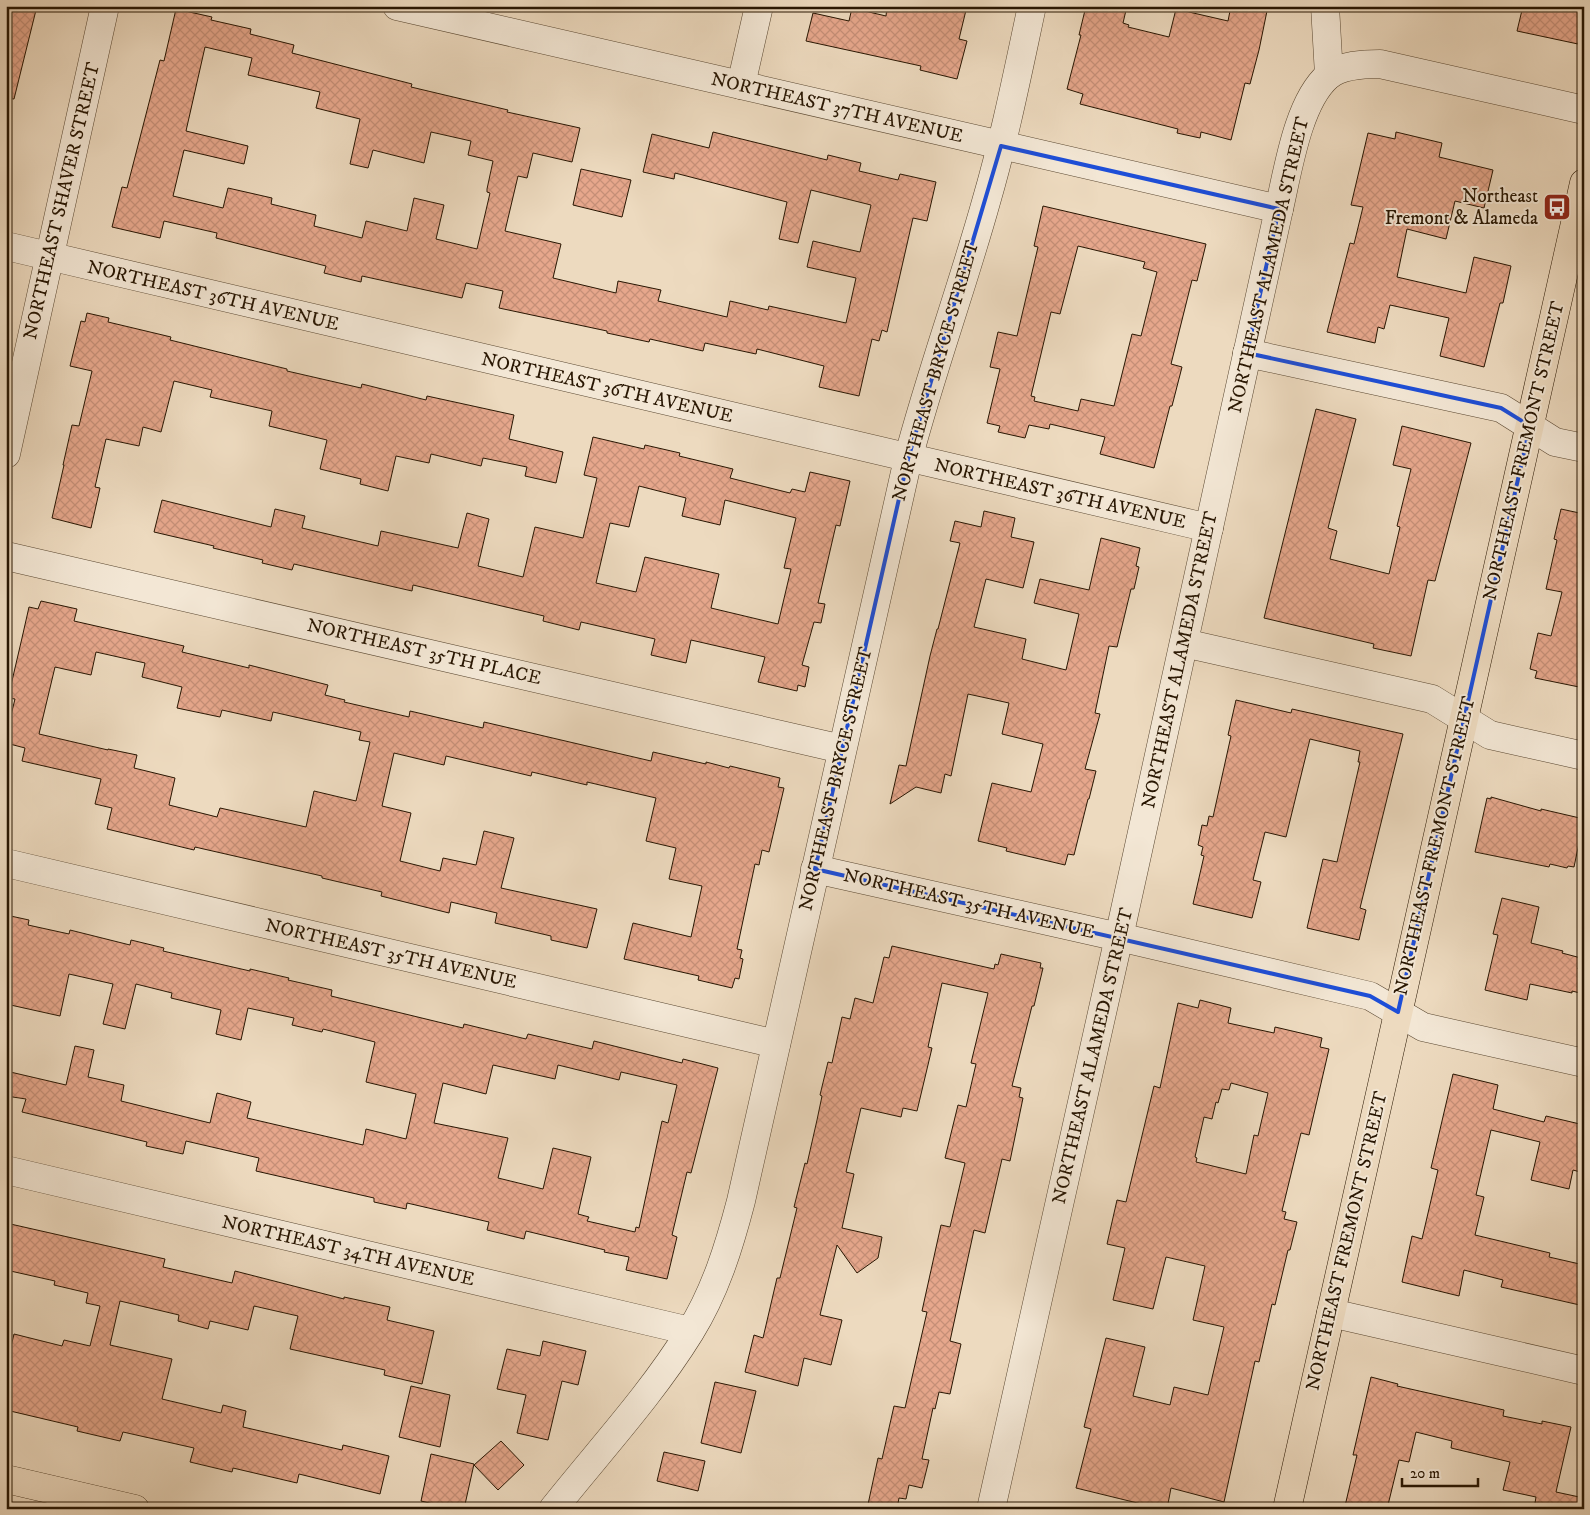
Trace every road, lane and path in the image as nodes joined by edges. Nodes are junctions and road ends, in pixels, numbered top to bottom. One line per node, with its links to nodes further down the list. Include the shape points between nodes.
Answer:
1 (105, 6): 13 (street, NORTHEAST SHAVER STREET)
2 (396, 6): 7 (street, NORTHEAST 37TH AVENUE)
3 (759, 6): 7 (street)
4 (1032, 6): 9 (street, NORTHEAST BRYCE STREET)
5 (1325, 6): 6 (street)
6 (1329, 75): 8 (street, NORTHEAST ALAMEDA STREET, via 1361,64 1380,64); 11 (street, NORTHEAST ALAMEDA STREET, via 1311,95 1301,118)
7 (741, 85): 9 (street, NORTHEAST 37TH AVENUE)
8 (1584, 110)
9 (1001, 146): 11 (street, NORTHEAST 37TH AVENUE); 18 (street, NORTHEAST BRYCE STREET)
10 (1584, 183): 15 (main road, NORTHEAST FREMONT STREET)
11 (1278, 209): 14 (street, NORTHEAST ALAMEDA STREET)
12 (6, 246): 13 (street, NORTHEAST 36TH AVENUE)
13 (49, 257): 17 (street, NORTHEAST SHAVER STREET); 18 (street, NORTHEAST 36TH AVENUE)
14 (1247, 353): 15 (street, via 1502,408); 19 (street, NORTHEAST ALAMEDA STREET)
15 (1530, 426): 16 (street, via 1555,442); 22 (main road, NORTHEAST FREMONT STREET)
16 (1584, 448)
17 (6, 454)
18 (908, 459): 19 (street, NORTHEAST 36TH AVENUE); 23 (street, NORTHEAST BRYCE STREET)
19 (1209, 528): 21 (street, NORTHEAST ALAMEDA STREET)
20 (6, 556): 23 (street, NORTHEAST 35TH PLACE)
21 (1184, 643): 22 (street, via 1432,699); 27 (street, NORTHEAST ALAMEDA STREET)
22 (1464, 719): 24 (street, via 1490,735); 28 (main road, NORTHEAST FREMONT STREET)
23 (842, 749): 26 (street, NORTHEAST BRYCE STREET)
24 (1584, 756)
25 (6, 863): 29 (street, NORTHEAST 35TH AVENUE)
26 (816, 869): 27 (street, NORTHEAST 35TH AVENUE); 29 (street, NORTHEAST BRYCE STREET)
27 (1120, 937): 28 (street, NORTHEAST 35TH AVENUE, via 1370,996); 38 (street, NORTHEAST ALAMEDA STREET)
28 (1398, 1012): 30 (street, NORTHEAST 35TH AVENUE, via 1423,1027); 32 (main road, NORTHEAST FREMONT STREET)
29 (776, 1044): 33 (street, NORTHEAST BRYCE STREET, via 730,1242)
30 (1584, 1063)
31 (6, 1170): 33 (street, NORTHEAST 34TH AVENUE)
32 (1331, 1313): 34 (street); 39 (main road, NORTHEAST FREMONT STREET)
33 (690, 1331): 37 (street, NORTHEAST BRYCE STREET, via 652,1387)
34 (1584, 1370)
35 (6, 1479): 36 (main road)
36 (135, 1509)
37 (553, 1509)
38 (991, 1509)
39 (1287, 1509)

